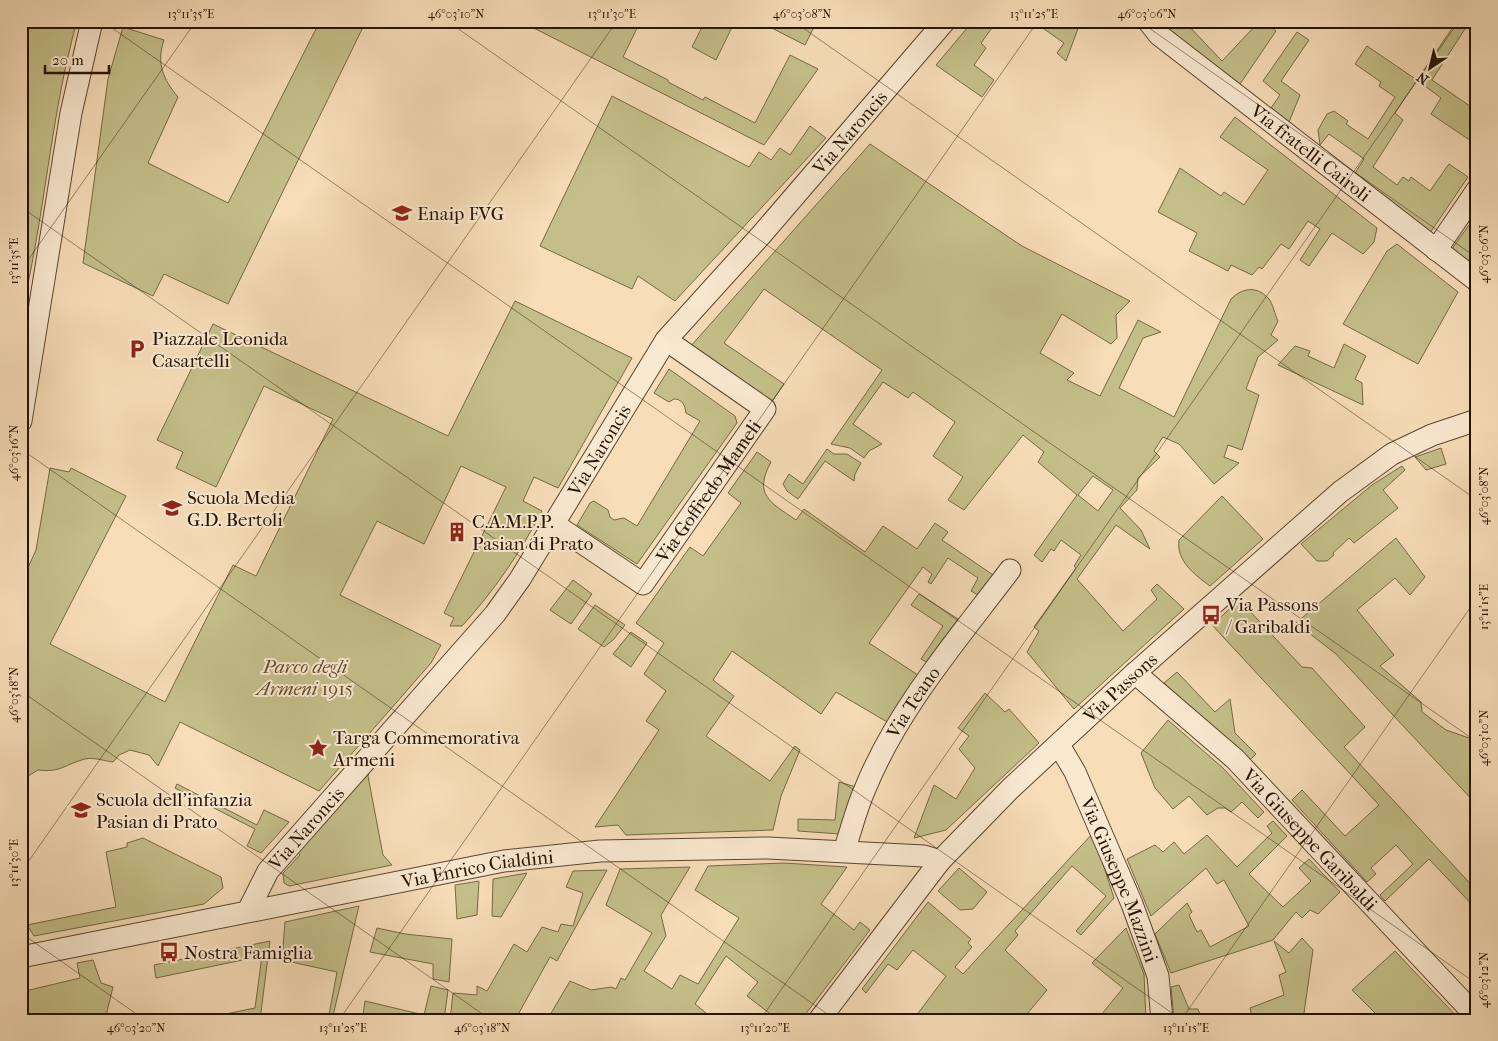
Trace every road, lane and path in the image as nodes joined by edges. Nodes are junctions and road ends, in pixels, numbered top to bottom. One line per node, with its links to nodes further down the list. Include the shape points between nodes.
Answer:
1 (92, 21): 9 (street, via 70,113)
2 (945, 21): 7 (street, Via Naroncis)
3 (1148, 21): 5 (street, Via fratelli Cairoli, via 1159,35)
4 (1477, 190): 5 (street)
5 (1436, 250): 6 (street, Via fratelli Cairoli)
6 (1477, 282)
7 (666, 340): 10 (street, Via Naroncis); 10 (street, Via Goffredo Mameli, via 765,408 643,584)
8 (1477, 420): 12 (street, Via Passons, via 1432,435 1392,454 1340,492)
9 (21, 421)
10 (554, 524): 16 (street, Via Naroncis, via 495,614 268,871)
11 (1010, 570): 14 (street, Via Teano, via 926,682 891,736 865,789)
12 (1135, 673): 13 (street, Via Passons); 18 (street, Via Giuseppe Garibaldi, via 1235,759)
13 (1059, 745): 15 (street, Via Passons, via 1010,789); 20 (street, Via Giuseppe Mazzini, via 1075,772 1132,904 1158,976)
14 (844, 851): 15 (street, Via Enrico Cialdini, via 924,856); 16 (street, Via Enrico Cialdini, via 768,848 608,851 504,861)
15 (940, 861): 19 (street, Via Passons)
16 (248, 911): 17 (street, Via Enrico Cialdini)
17 (21, 957)
18 (1477, 1017)
19 (819, 1020)
20 (1162, 1020)

